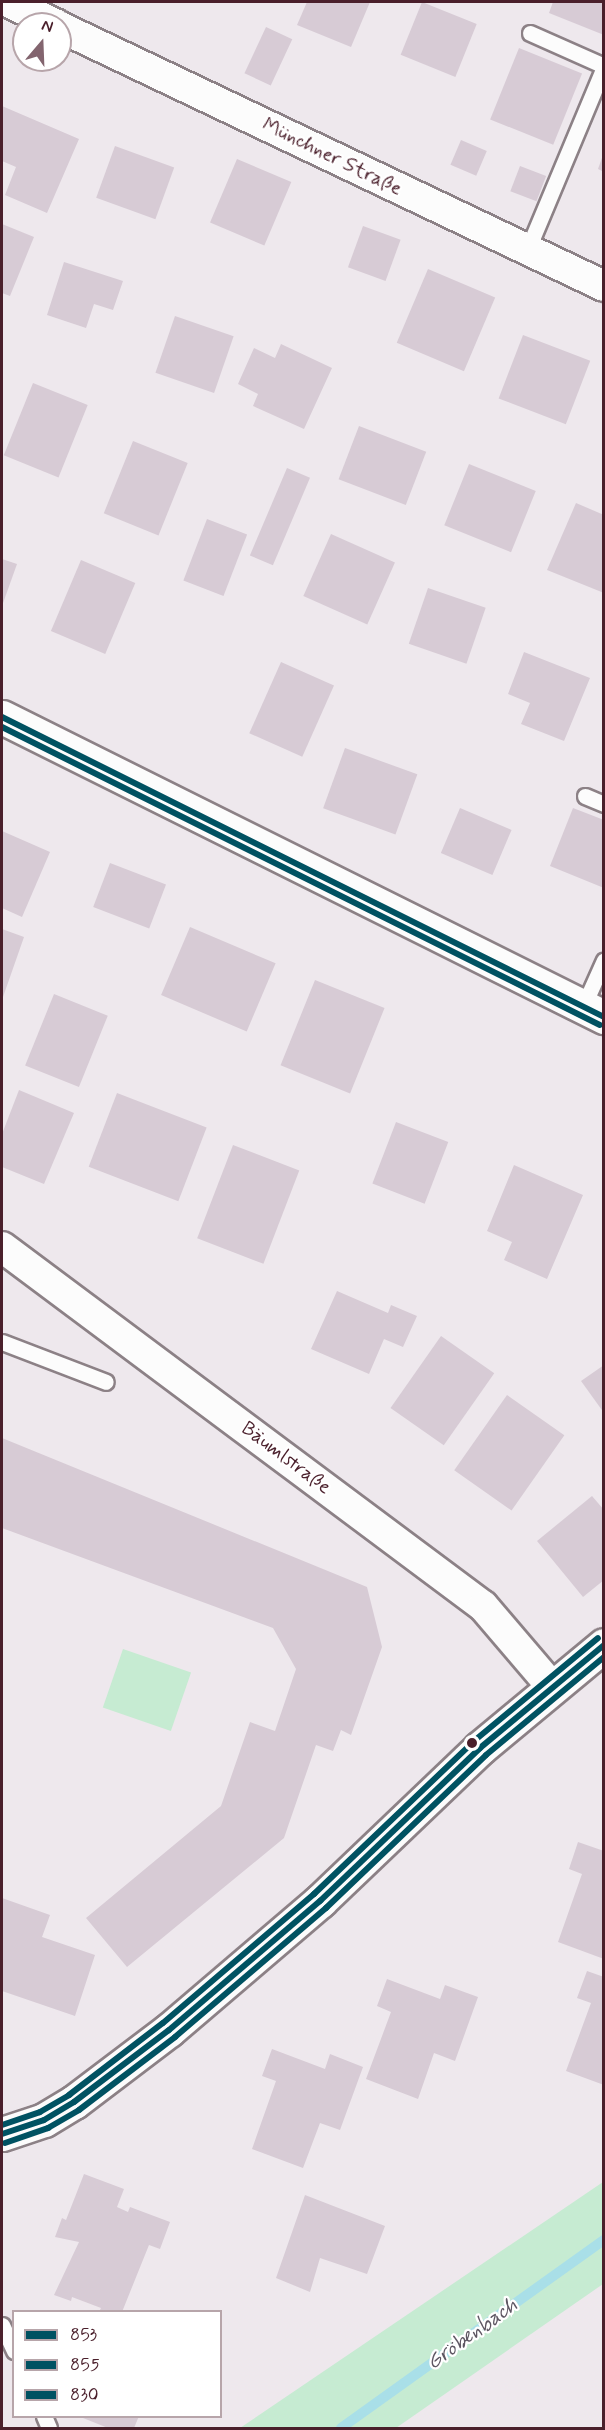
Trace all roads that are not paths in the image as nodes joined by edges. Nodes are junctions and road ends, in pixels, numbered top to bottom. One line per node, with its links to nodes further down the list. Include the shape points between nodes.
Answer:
1 (8, 2): 2 (street)
2 (29, 12)
3 (72, 33): 6 (street, Münchner Straße)
4 (530, 33): 5 (lane)
5 (603, 66): 6 (lane)
6 (527, 251): 7 (street, Münchner Straße)
7 (603, 286)
8 (2, 717): 12 (street)
9 (585, 796): 10 (lane)
10 (603, 804)
11 (603, 960): 12 (lane)
12 (593, 1012)
13 (2, 1247): 17 (street, Bäumlstraße, via 483,1606)
14 (2, 1342): 15 (lane)
15 (106, 1382)
16 (603, 1645): 17 (street)
17 (553, 1688): 18 (street, via 480,1748 312,1908 169,2030 54,2114)
18 (2, 2134)
19 (2, 2325): 20 (lane)
20 (12, 2347)

